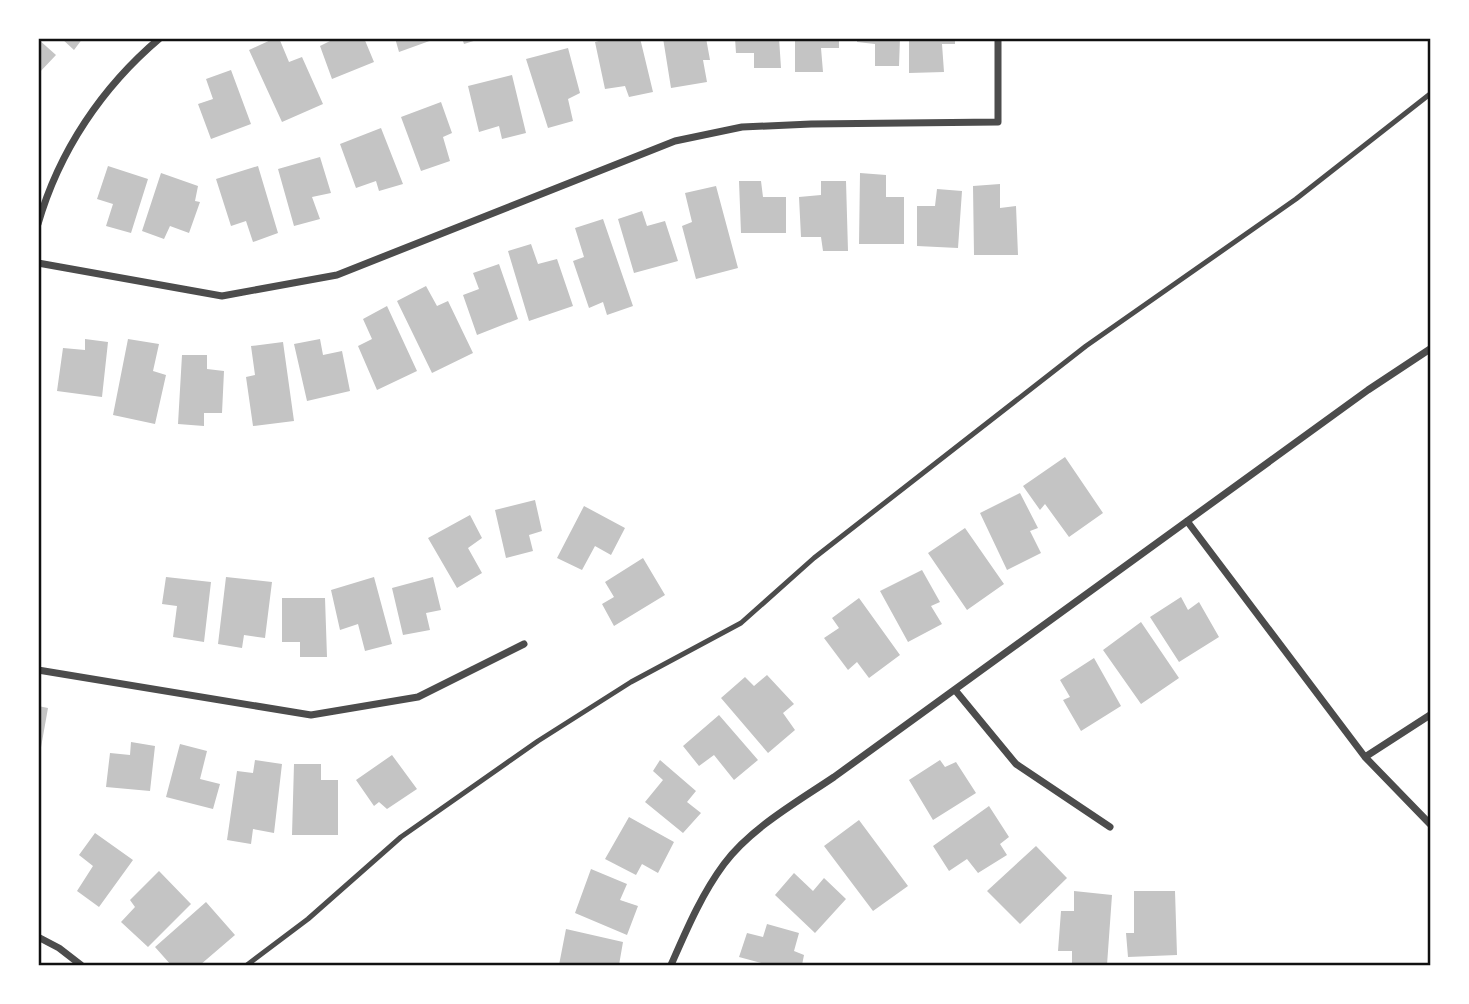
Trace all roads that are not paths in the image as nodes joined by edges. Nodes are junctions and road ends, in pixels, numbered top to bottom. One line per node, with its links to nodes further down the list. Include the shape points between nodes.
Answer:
1 (160, 38): 4 (street, via 102,97 77,134 57,170)
2 (998, 38): 5 (street, via 998,122 742,127 675,141 337,275 222,296)
3 (1430, 94): 17 (lane, via 1296,199 1086,346 814,558 741,623 631,682 538,741 401,837 308,919)
4 (38, 224)
5 (38, 263)
6 (1430, 349): 7 (street)
7 (1188, 521): 10 (street); 12 (street)
8 (524, 644): 9 (street, via 418,697 311,715)
9 (38, 670)
10 (955, 690): 14 (street, via 1016,764); 18 (street, via 769,820 725,863 692,917)
11 (1430, 715): 12 (street)
12 (1365, 757): 13 (street)
13 (1430, 824)
14 (1110, 827)
15 (38, 937): 16 (street)
16 (80, 965)
17 (247, 965)
18 (671, 965)

